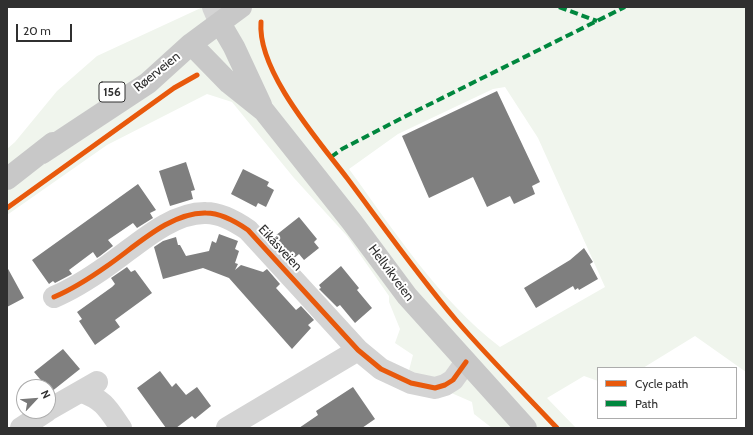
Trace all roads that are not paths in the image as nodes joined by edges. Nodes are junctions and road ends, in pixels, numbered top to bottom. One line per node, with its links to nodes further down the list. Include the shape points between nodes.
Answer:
1 (241, 7): 2 (main road, 156)
2 (216, 15): 3 (main road, Røerveien / 156); 4 (main road, Hellvikveien)
3 (191, 44): 4 (main road, Hellvikveien, via 229,83); 5 (main road, Røerveien / 156, via 139,70 42,153)
4 (264, 111): 8 (main road, Hellvikveien, via 407,296)
5 (7, 179)
6 (54, 297): 7 (street, Eikåsveien, via 106,267 169,223 192,214 218,214 248,230)
7 (358, 350): 8 (street, Eikåsveien, via 381,369 424,387 435,388 445,385 453,380); 13 (street)
8 (466, 362): 14 (main road, Hellvikveien)
9 (56, 406): 12 (street, via 89,387)
10 (35, 419): 11 (street)
11 (21, 428)
12 (121, 428)
13 (228, 428)
14 (526, 428)

